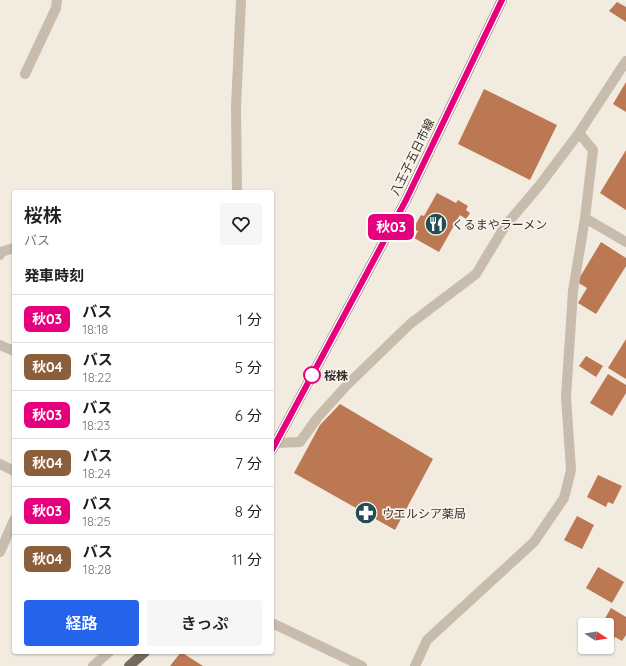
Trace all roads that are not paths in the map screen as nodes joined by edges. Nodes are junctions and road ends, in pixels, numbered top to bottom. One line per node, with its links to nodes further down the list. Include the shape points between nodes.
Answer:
1 (57, 0): 5 (street, via 56,8)
2 (242, 0): 7 (street, via 236,107)
3 (502, 0): 14 (main road, 八王子五日市線, via 406,200)
4 (626, 61): 6 (street)
5 (25, 74)
6 (579, 133): 8 (street, via 593,150); 14 (street, via 505,226 476,274 404,330 347,385 318,417 300,442)
7 (237, 190)
8 (585, 218): 9 (street); 25 (street, via 573,292 566,397 571,470 564,498 534,542 427,640)
9 (626, 242)
10 (12, 249): 11 (street)
11 (0, 255)
12 (0, 345): 13 (street)
13 (12, 350)
14 (274, 447)
15 (0, 464): 16 (street)
16 (12, 469)
17 (12, 525): 18 (street)
18 (0, 552)
19 (274, 623): 24 (street)
20 (107, 654): 22 (street)
21 (143, 654): 23 (main road)
22 (94, 666)
23 (128, 666)
24 (362, 666)
25 (415, 666)

